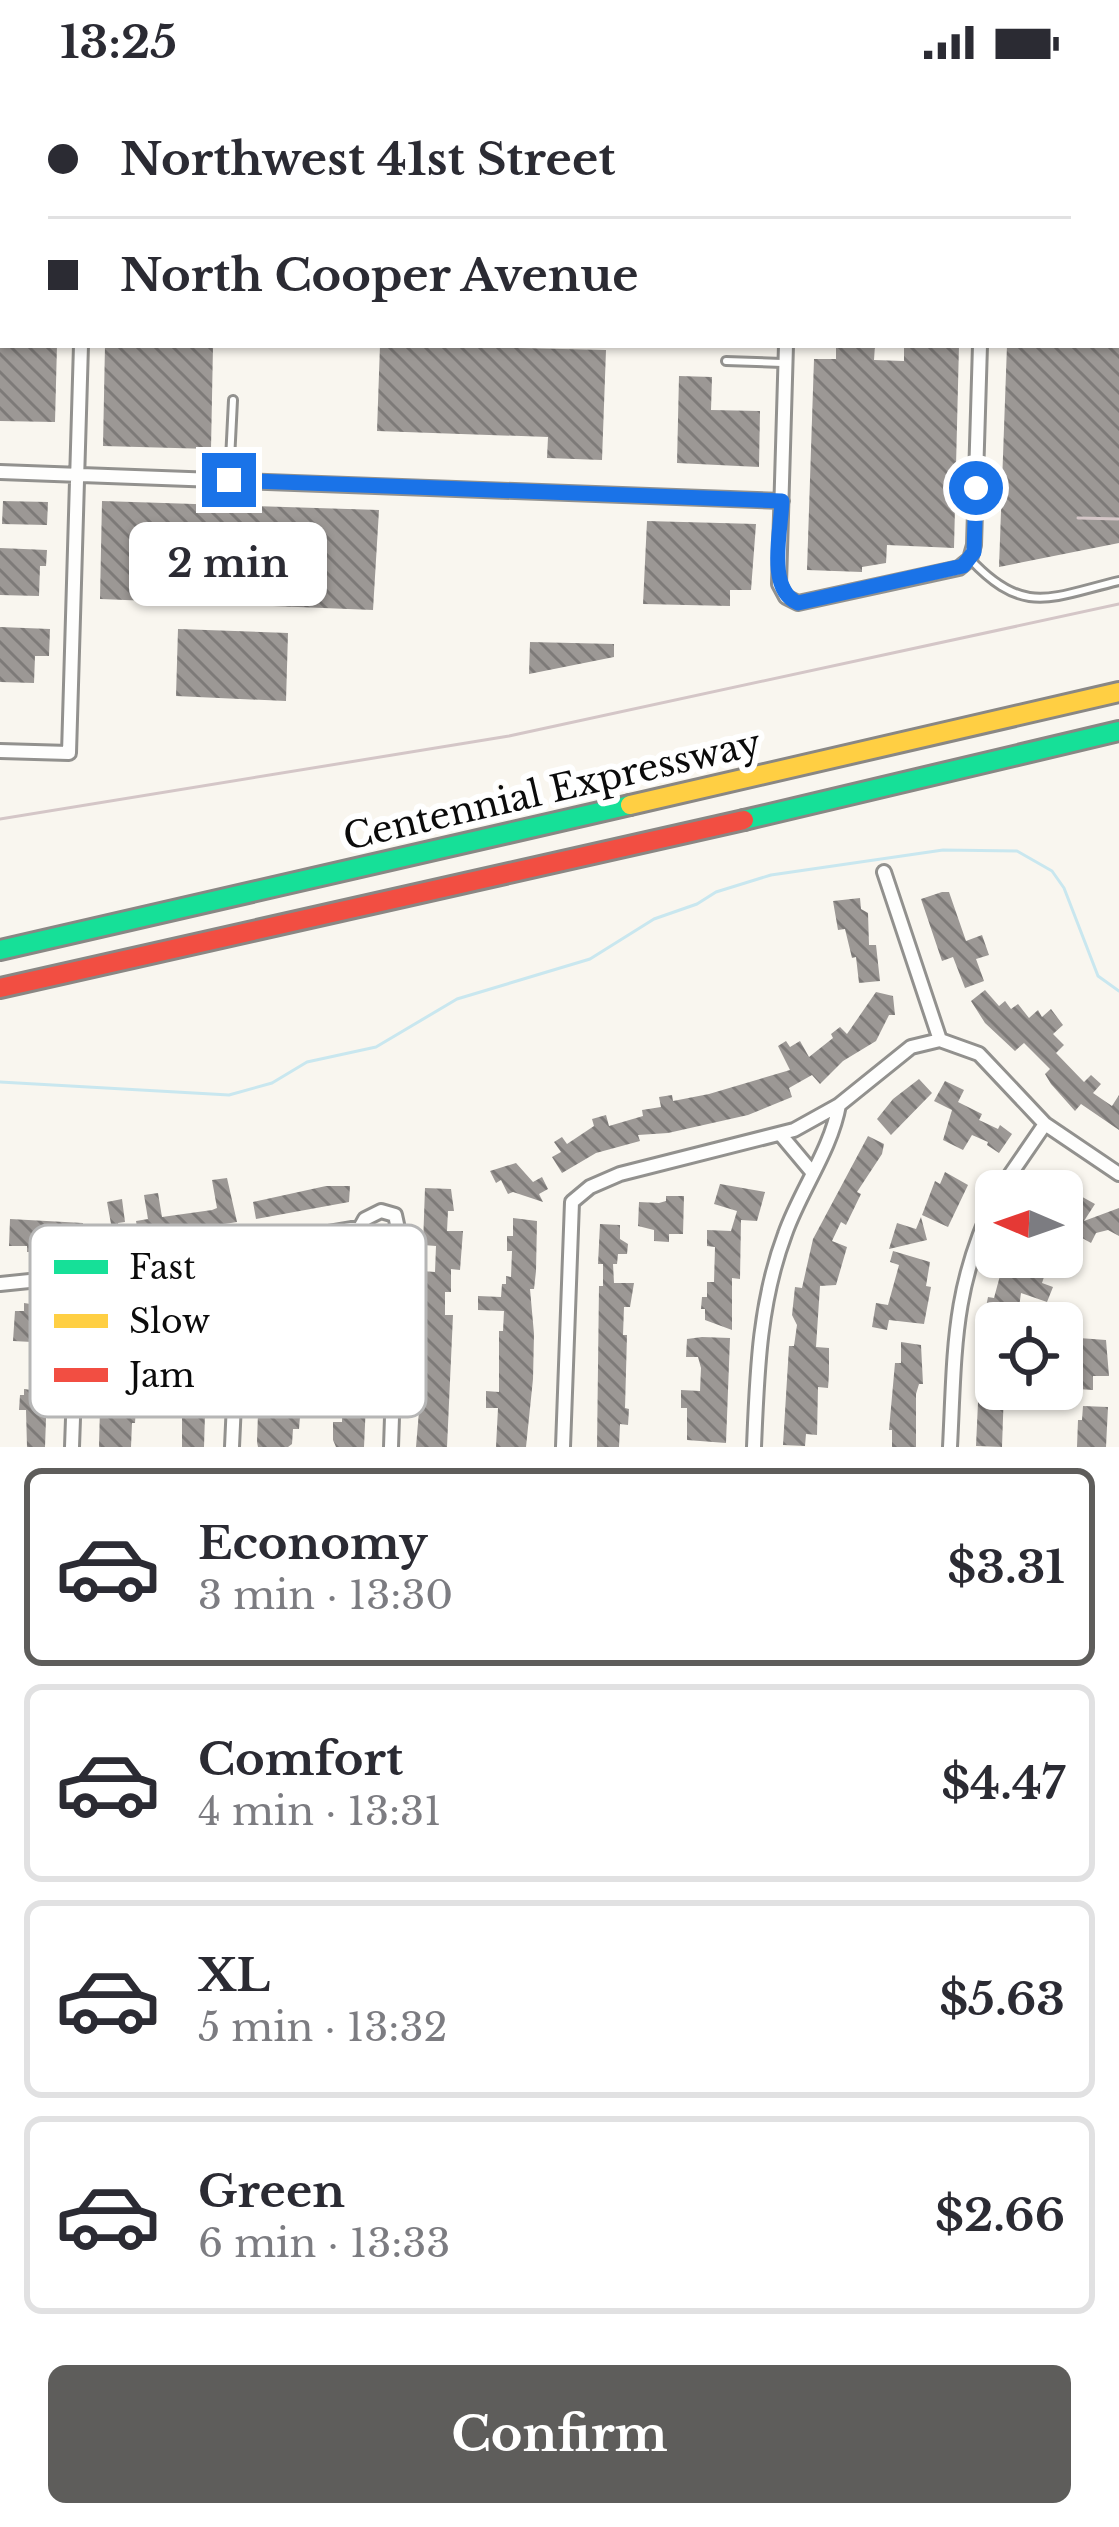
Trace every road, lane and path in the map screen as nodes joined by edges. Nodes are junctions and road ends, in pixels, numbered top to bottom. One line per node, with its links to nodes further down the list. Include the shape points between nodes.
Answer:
1 (81, 348): 8 (street)
2 (786, 348): 5 (street)
3 (980, 348): 11 (street)
4 (726, 361): 5 (lane)
5 (786, 363): 10 (street)
6 (233, 400): 9 (lane)
7 (0, 472): 8 (street)
8 (77, 475): 9 (street); 17 (street, via 68,754)
9 (229, 480): 10 (street)
10 (782, 501): 11 (street, via 779,584 798,603)
11 (970, 559): 12 (lane, via 1030,601)
12 (1119, 581)
13 (1119, 692): 19 (highway, Centennial Expressway)
14 (1119, 731): 15 (highway, Centennial Expressway)
15 (1047, 747): 16 (highway); 20 (highway, Centennial Expressway)
16 (1119, 747)
17 (0, 751)
18 (884, 872): 21 (street)
19 (0, 950)
20 (0, 992)
21 (940, 1040): 22 (street, via 911,1047); 23 (street, via 980,1054)
22 (839, 1105): 24 (street); 26 (street)
23 (1045, 1124): 25 (street); 27 (street)
24 (781, 1135): 26 (street); 39 (street, via 620,1174 572,1202)
25 (1014, 1170)
26 (812, 1172): 40 (street, via 767,1284)
27 (1119, 1174)
28 (362, 1225): 29 (street, via 381,1211 395,1215)
29 (397, 1225)
30 (975, 1243): 41 (street, via 957,1308)
31 (30, 1281): 32 (street)
32 (0, 1284)
33 (73, 1417): 36 (street)
34 (234, 1417): 37 (street)
35 (392, 1417): 38 (street)
36 (72, 1447)
37 (232, 1447)
38 (391, 1447)
39 (563, 1447)
40 (754, 1447)
41 (950, 1447)

